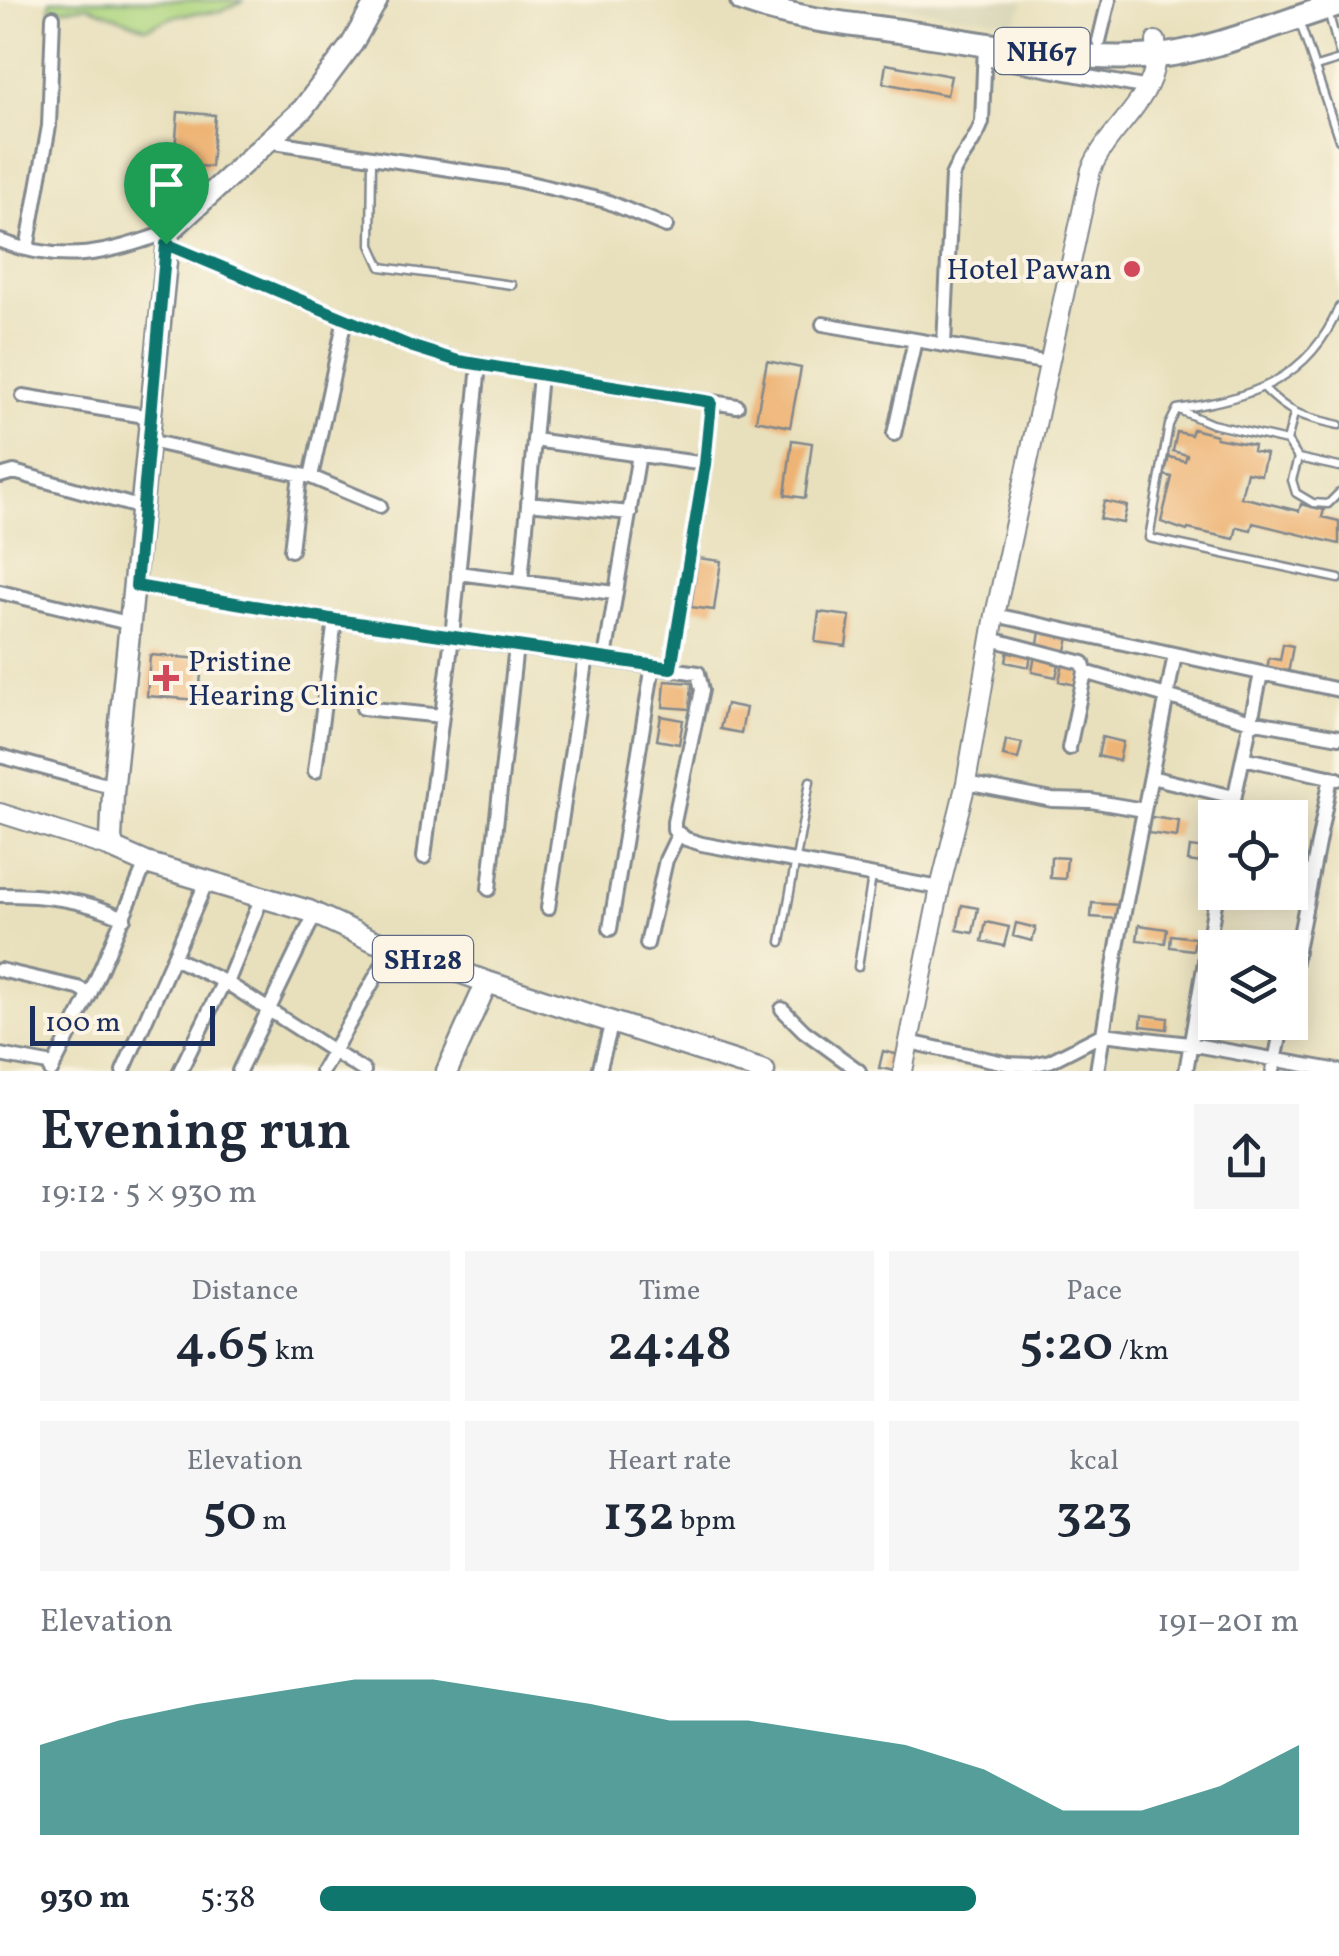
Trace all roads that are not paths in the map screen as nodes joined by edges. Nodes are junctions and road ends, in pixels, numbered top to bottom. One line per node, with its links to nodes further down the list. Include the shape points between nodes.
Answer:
1 (376, 0): 15 (main road, via 332,73)
2 (742, 0): 10 (highway, NH67)
3 (802, 0): 8 (highway, NH67)
4 (1110, 0): 8 (street)
5 (1330, 4): 6 (highway, NH67); 11 (lane)
6 (1297, 6): 9 (highway, NH67, via 1193,50); 13 (lane)
7 (53, 18): 21 (street, via 50,126)
8 (1100, 40): 9 (highway, NH67)
9 (1157, 48): 10 (highway, NH67, via 1099,56); 14 (street)
10 (985, 51): 14 (street); 27 (street, via 982,122 952,176)
11 (1339, 52)
12 (1339, 60): 13 (lane)
13 (1316, 68): 16 (lane)
14 (1148, 88): 28 (street, via 1091,170)
15 (266, 140): 17 (street); 19 (main road)
16 (1339, 140)
17 (372, 157): 18 (street, via 606,200); 22 (lane, via 371,245 381,266)
18 (666, 226)
19 (168, 238): 21 (street, via 97,255); 24 (street); 37 (main road)
20 (0, 241): 21 (street)
21 (27, 249)
22 (512, 286)
23 (1339, 307): 31 (lane, via 1299,363)
24 (345, 318): 29 (street); 48 (street)
25 (823, 324): 26 (street)
26 (914, 340): 27 (street); 39 (street)
27 (944, 345): 28 (street)
28 (1049, 363): 61 (street)
29 (479, 365): 30 (street); 55 (street)
30 (540, 375): 33 (street); 40 (street)
31 (1264, 388): 35 (lane); 36 (lane)
32 (23, 396): 37 (street)
33 (711, 402): 34 (street); 45 (street)
34 (737, 406)
35 (1178, 409): 42 (lane); 56 (lane, via 1149,538)
36 (1294, 414): 38 (lane); 42 (lane)
37 (151, 417): 41 (main road)
38 (1339, 425)
39 (894, 434)
40 (534, 440): 43 (street); 50 (street)
41 (148, 441): 48 (street); 52 (main road)
42 (1288, 441): 44 (lane)
43 (639, 454): 45 (street); 53 (street)
44 (1298, 458): 46 (lane); 49 (lane, via 1296,493 1328,504)
45 (705, 464): 71 (street)
46 (1339, 467)
47 (0, 476): 52 (street, via 14,472)
48 (306, 476): 51 (street); 54 (street)
49 (1339, 493)
50 (528, 503): 53 (street); 57 (street)
51 (380, 506)
52 (142, 508): 58 (main road)
53 (630, 514): 60 (street)
54 (290, 550)
55 (458, 573): 57 (street); 64 (street)
56 (1339, 580)
57 (521, 581): 60 (street)
58 (136, 586): 62 (street); 63 (main road)
59 (0, 592): 63 (street)
60 (614, 593): 69 (street)
61 (995, 615): 65 (street); 67 (street)
62 (336, 620): 64 (street); 83 (street)
63 (132, 624): 88 (main road)
64 (452, 636): 66 (street); 77 (street)
65 (990, 639): 72 (street, via 1078,661); 87 (street)
66 (516, 646): 68 (street); 101 (street)
67 (1175, 655): 73 (street); 75 (street)
68 (586, 656): 69 (street); 104 (street)
69 (605, 658): 70 (street)
70 (652, 665): 71 (street); 108 (street)
71 (671, 668): 93 (street, via 702,681 674,822)
72 (1086, 672): 75 (street); 80 (street)
73 (1261, 674): 74 (street); 78 (street)
74 (1339, 690)
75 (1168, 698): 78 (street); 84 (street)
76 (363, 708): 77 (street)
77 (442, 716): 95 (street)
78 (1251, 720): 79 (street); 82 (street)
79 (1339, 738)
80 (1068, 748)
81 (0, 756): 88 (street)
82 (1243, 758): 85 (street); 89 (street)
83 (316, 771)
84 (1151, 777): 89 (street); 91 (street)
85 (1335, 778): 109 (street)
86 (810, 781): 96 (lane)
87 (966, 783): 91 (street); 100 (street)
88 (113, 790): 94 (main road)
89 (1234, 797): 90 (street)
90 (1233, 800)
91 (1144, 810): 122 (street)
92 (0, 814): 94 (street, SH128)
93 (678, 835): 96 (street); 111 (street)
94 (114, 850): 97 (main road, SH128)
95 (424, 857)
96 (795, 861): 98 (street); 110 (lane)
97 (146, 863): 99 (main road, SH128); 107 (street)
98 (872, 876): 100 (street); 114 (lane)
99 (207, 882): 103 (main road, SH128); 113 (street)
100 (940, 888): 124 (street)
101 (489, 889)
102 (0, 895): 107 (street, via 63,897)
103 (262, 897): 106 (main road, SH128); 116 (street)
104 (548, 908)
105 (1215, 910): 125 (street)
106 (315, 914): 112 (main road, SH128); 119 (street)
107 (124, 918): 118 (street)
108 (610, 929)
109 (1302, 930)
110 (781, 942)
111 (647, 944)
112 (392, 948): 117 (main road, SH128); 126 (street)
113 (174, 958): 116 (street); 130 (street)
114 (858, 967)
115 (0, 970): 118 (street)
116 (226, 982): 119 (street); 131 (street)
117 (487, 982): 121 (main road, SH128); 135 (main road)
118 (90, 994): 129 (street)
119 (271, 1009): 126 (street); 132 (street)
120 (782, 1010): 138 (street)
121 (612, 1022): 136 (street); 137 (main road, SH128)
122 (1103, 1034): 124 (street, via 1031,1065); 125 (street); 140 (street)
123 (1279, 1040): 128 (street)
124 (909, 1042): 139 (street)
125 (1189, 1044): 128 (street); 141 (street)
126 (334, 1050): 133 (street); 134 (street)
127 (0, 1056): 129 (street)
128 (1274, 1065): 142 (street)
129 (52, 1068)
130 (123, 1071)
131 (180, 1071)
132 (240, 1071)
133 (322, 1071)
134 (364, 1071)
135 (447, 1071)
136 (598, 1071)
137 (764, 1071)
138 (859, 1071)
139 (902, 1071)
140 (1097, 1071)
141 (1186, 1071)
142 (1339, 1071)

